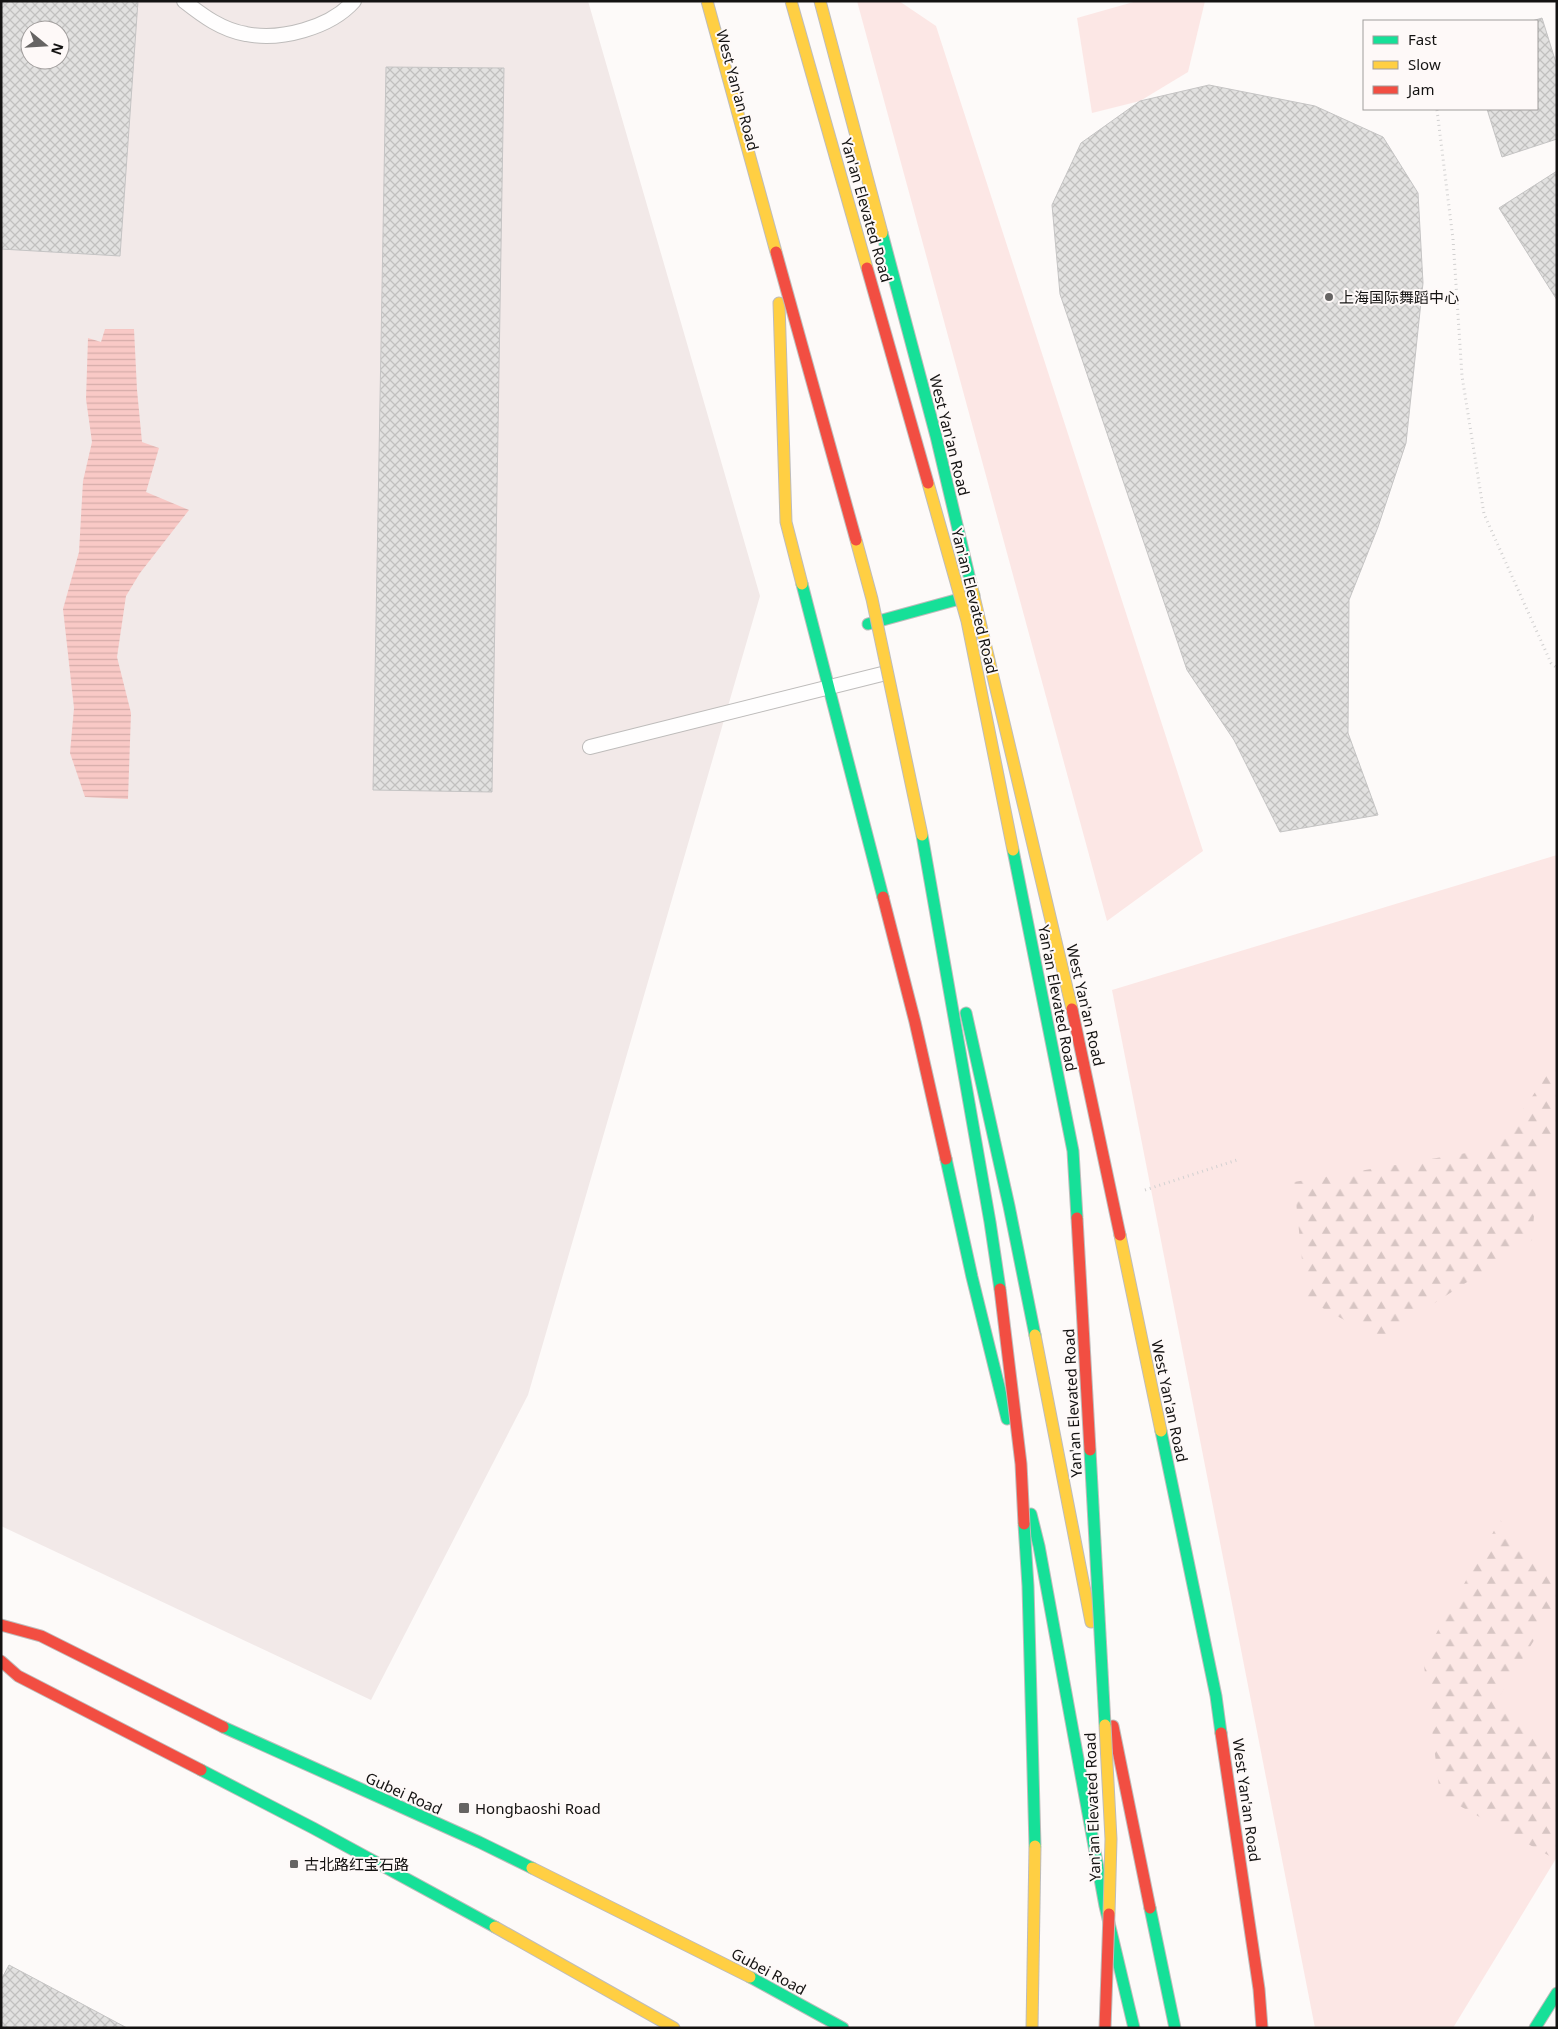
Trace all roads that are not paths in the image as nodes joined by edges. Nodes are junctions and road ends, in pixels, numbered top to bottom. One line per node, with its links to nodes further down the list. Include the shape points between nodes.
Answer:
1 (184, 1): 2 (lane, via 210,21 246,34 284,35 320,25)
2 (354, 1)
3 (699, 1): 7 (main road, West Yan'an Road)
4 (707, 1): 18 (main road, bridge, via 872,599 928,862 990,1222 1018,1436 1028,1586 1035,1826)
5 (791, 1): 19 (main road, Yan'an Elevated Road, bridge, via 967,621 1074,1151 1111,1839)
6 (821, 5): 8 (main road, West Yan'an Road, via 936,436)
7 (779, 303): 9 (main road, West Yan'an Road); 11 (main road, West Yan'an Road, via 786,522)
8 (974, 596): 9 (main road); 22 (main road, West Yan'an Road, via 1080,1046 1216,1696)
9 (868, 624): 10 (main road, West Yan'an Road)
10 (882, 674): 11 (lane); 21 (main road, West Yan'an Road, via 938,891 1010,1206 1073,1539)
11 (828, 686): 12 (lane); 20 (main road, West Yan'an Road, via 915,1022 972,1278 1039,1546 1105,1906)
12 (590, 746)
13 (1, 1625): 17 (main road, Gubei Road, via 41,1636 250,1741 479,1842 727,1965)
14 (1, 1661): 16 (main road, via 18,1676 313,1828)
15 (1557, 1992): 23 (main road)
16 (674, 2028)
17 (843, 2028)
18 (1032, 2028)
19 (1105, 2028)
20 (1134, 2028)
21 (1175, 2028)
22 (1262, 2028)
23 (1535, 2028)

